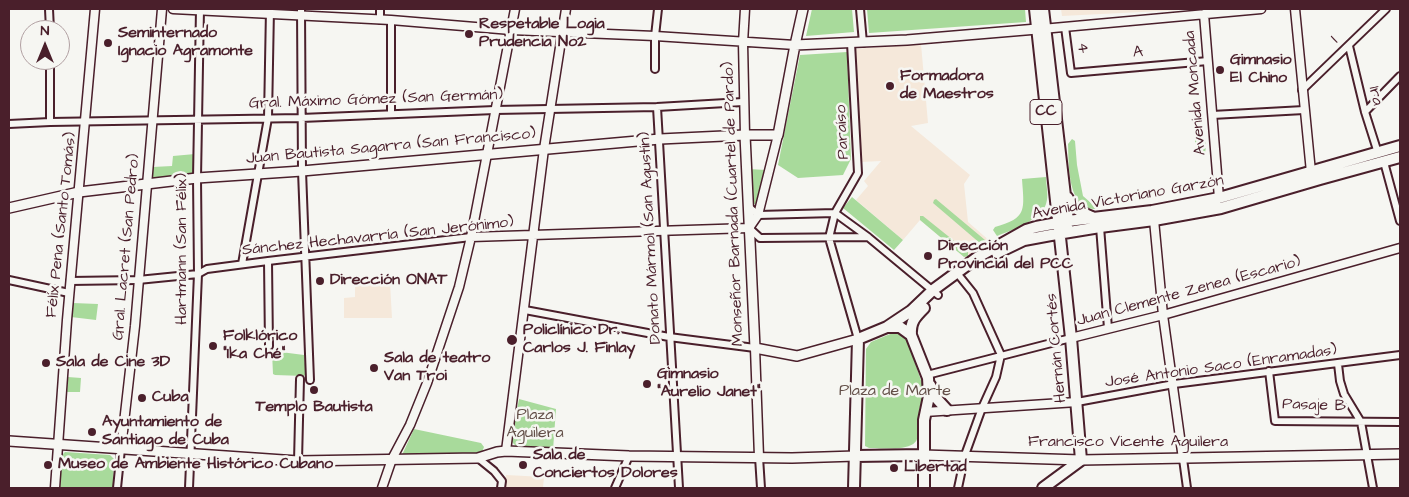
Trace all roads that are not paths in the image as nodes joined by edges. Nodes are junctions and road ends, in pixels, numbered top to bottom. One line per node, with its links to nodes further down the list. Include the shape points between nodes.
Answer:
1 (95, 9): 50 (street, Félix Pena (Santo Tomás))
2 (162, 9): 48 (street, Gral. Lacret (San Pedro))
3 (173, 9): 4 (street)
4 (200, 9): 17 (street); 49 (street, Hartmann (San Félix))
5 (380, 9): 20 (street)
6 (515, 9): 24 (street)
7 (566, 9): 25 (street)
8 (658, 9): 26 (street)
9 (745, 9): 27 (street, Monseñor Barnada (Cuartel de Pardo))
10 (803, 9): 30 (main road)
11 (860, 9): 29 (street)
12 (1035, 9): 23 (main road, CC)
13 (1043, 9): 23 (main road, CC)
14 (1261, 9): 19 (street)
15 (1295, 9): 37 (street)
16 (1386, 9): 31 (street, I)
17 (270, 12): 18 (street); 46 (street)
18 (301, 13): 20 (street); 47 (street)
19 (1204, 14): 22 (street); 32 (street, Avenida Moncada)
20 (380, 20): 21 (street)
21 (391, 20): 24 (street); 44 (street)
22 (1066, 27): 23 (street); 35 (street, 4)
23 (1041, 29): 29 (main road); 67 (main road, CC)
24 (511, 30): 25 (street); 41 (street)
25 (562, 32): 26 (street); 40 (street)
26 (655, 36): 27 (street); 33 (street)
27 (743, 43): 30 (street); 38 (street, Monseñor Barnada (Cuartel de Pardo))
28 (851, 43): 29 (main road); 30 (main road); 71 (street, Paraíso, via 858,173)
29 (863, 43)
30 (795, 45): 54 (main road)
31 (1349, 46): 37 (street, I); 43 (street, 1ra)
32 (1208, 61): 35 (street, A); 45 (street, Avenida Moncada)
33 (655, 69)
34 (50, 70): 51 (street)
35 (1071, 73)
36 (1400, 76): 43 (street)
37 (1302, 90): 42 (street)
38 (744, 102): 39 (street, Gral. Máximo Gómez (San Germán)); 53 (street, Monseñor Barnada (Cuartel de Pardo))
39 (657, 107): 40 (street, Gral. Máximo Gómez (San Germán)); 55 (street, Donato Mármol (San Agustín))
40 (550, 109): 41 (street, Gral. Máximo Gómez (San Germán)); 57 (street)
41 (495, 110): 44 (street, Gral. Máximo Gómez (San Germán)); 58 (street)
42 (1304, 110): 45 (street); 62 (street)
43 (1365, 112): 59 (street, 1ra)
44 (391, 114): 47 (street, Gral. Máximo Gómez (San Germán))
45 (1212, 115): 68 (street, Avenida Moncada)
46 (268, 118): 47 (street, Gral. Máximo Gómez (San Germán)); 49 (street, Gral. Máximo Gómez (San Germán)); 63 (street)
47 (301, 118): 61 (street)
48 (153, 120): 49 (street, Gral. Máximo Gómez (San Germán)); 50 (street, Gral. Máximo Gómez (San Germán)); 65 (street, Gral. Lacret (San Pedro))
49 (198, 120): 64 (street, Hartmann (San Félix))
50 (86, 121): 51 (street, Gral. Máximo Gómez (San Germán)); 66 (street, Félix Pena (Santo Tomás))
51 (50, 122): 52 (street, Gral. Máximo Gómez (San Germán))
52 (9, 124)
53 (745, 135): 54 (main road, Juan Bautista Sagarra (San Francisco)); 55 (main road, Juan Bautista Sagarra (San Francisco)); 69 (main road, Monseñor Barnada (Cuartel de Pardo))
54 (778, 135): 72 (street)
55 (660, 139): 57 (main road, Juan Bautista Sagarra (San Francisco)); 79 (street, Donato Mármol (San Agustín))
56 (1400, 146): 59 (main road, Avenida Victoriano Garzón)
57 (544, 149): 58 (main road, Juan Bautista Sagarra (San Francisco)); 80 (street)
58 (487, 154): 61 (main road, Juan Bautista Sagarra (San Francisco)); 82 (street)
59 (1381, 157): 60 (main road, Avenida Victoriano Garzón); 62 (main road, Avenida Victoriano Garzón); 73 (main road, Avenida Victoriano Garzón, via 1221,208); 74 (street, 1ra)
60 (1399, 157)
61 (302, 171): 63 (main road, Juan Bautista Sagarra (San Francisco)); 85 (street)
62 (1311, 172): 68 (main road, Avenida Victoriano Garzón)
63 (259, 174): 64 (main road, Juan Bautista Sagarra (San Francisco)); 87 (street)
64 (197, 178): 65 (main road, Juan Bautista Sagarra (San Francisco)); 88 (street, Hartmann (San Félix))
65 (147, 183): 66 (main road, Juan Bautista Sagarra (San Francisco)); 91 (street, Gral. Lacret (San Pedro))
66 (79, 192): 70 (main road, Juan Bautista Sagarra (San Francisco)); 92 (street, Félix Pena (Santo Tomás))
67 (1060, 192): 75 (main road, via 1072,206); 76 (main road, Hernán Cortés); 77 (main road, CC, via 1054,208)
68 (1219, 198): 75 (main road, Avenida Victoriano Garzón)
69 (747, 205): 72 (street); 78 (main road, Monseñor Barnada (Cuartel de Pardo))
70 (9, 208)
71 (835, 213): 72 (street); 81 (street); 83 (street, Paraíso)
72 (758, 215): 78 (street)
73 (1154, 220): 75 (main road, Avenida Victoriano Garzón); 96 (street)
74 (1400, 221)
75 (1097, 222): 76 (main road, Avenida Victoriano Garzón); 98 (street)
76 (1063, 226): 77 (main road, Avenida Victoriano Garzón); 89 (main road, Avenida Victoriano Garzón, via 1024,240); 101 (main road, Hernán Cortés)
77 (1036, 227): 89 (main road, Avenida Victoriano Garzón, via 994,247)
78 (748, 228): 79 (street, Sánchez Hechavarría (San Jerónimo)); 83 (street, Sánchez Hechavarría (San Jerónimo), via 760,238); 104 (main road, Monseñor Barnada (Cuartel de Pardo))
79 (665, 232): 80 (street, Sánchez Hechavarría (San Jerónimo)); 100 (street, Donato Mármol (San Agustín))
80 (534, 235): 82 (street, Sánchez Hechavarría (San Jerónimo)); 95 (street)
81 (868, 237): 83 (street, Sánchez Hechavarría (San Jerónimo)); 94 (street)
82 (471, 238): 85 (street, Sánchez Hechavarría (San Jerónimo)); 132 (street, via 427,383)
83 (829, 238): 102 (street)
84 (1400, 248): 96 (street, Juan Clemente Zenea (Escario))
85 (304, 257): 86 (street, Sánchez Hechavarría (San Jerónimo)); 111 (street)
86 (268, 261): 87 (street, Sánchez Hechavarría (San Jerónimo)); 103 (street)
87 (242, 264): 88 (street, Sánchez Hechavarría (San Jerónimo), via 206,269)
88 (198, 274): 91 (street, Sánchez Hechavarría (San Jerónimo)); 123 (street, Hartmann (San Félix))
89 (959, 275): 94 (main road, Avenida Victoriano Garzón); 105 (street, via 973,293)
90 (9, 280): 93 (street)
91 (138, 280): 92 (street, Sánchez Hechavarría (San Jerónimo)); 121 (street, Gral. Lacret (San Pedro))
92 (70, 281): 93 (street, Félix Pena (Santo Tomás))
93 (69, 293): 120 (street, Félix Pena (Santo Tomás))
94 (935, 293): 97 (main road, Avenida Victoriano Garzón); 99 (main road, Avenida Victoriano Garzón, via 912,320)
95 (524, 310): 100 (street); 122 (street)
96 (1163, 315): 98 (street, Juan Clemente Zenea (Escario)); 112 (street)
97 (887, 327): 99 (main road, via 900,327); 102 (main road, Avenida Victoriano Garzón)
98 (1108, 328): 101 (street, Juan Clemente Zenea (Escario))
99 (911, 335): 109 (main road)
100 (669, 337): 104 (street); 128 (street, Donato Mármol (San Agustín))
101 (1071, 338): 105 (street, Juan Clemente Zenea (Escario)); 113 (main road, Hernán Cortés)
102 (858, 339): 104 (main road, via 797,356); 129 (main road)
103 (269, 346)
104 (755, 348): 131 (street, Monseñor Barnada (Cuartel de Pardo))
105 (1001, 355): 109 (street, Juan Clemente Zenea (Escario)); 114 (street, via 996,377)
106 (1400, 355): 107 (street, José Antonio Saco (Enramadas))
107 (1338, 364): 108 (street, José Antonio Saco (Enramadas)); 117 (street, via 1344,394)
108 (1269, 371): 112 (street, José Antonio Saco (Enramadas)); 117 (street, Pasaje B, via 1275,421)
109 (927, 378): 115 (main road, via 937,399); 116 (main road, via 929,396)
110 (300, 379): 136 (street)
111 (310, 380)
112 (1174, 384): 113 (street, José Antonio Saco (Enramadas)); 134 (street)
113 (1077, 402): 114 (street, José Antonio Saco (Enramadas)); 135 (main road, Hernán Cortés)
114 (982, 408): 115 (street, José Antonio Saco (Enramadas)); 130 (street)
115 (947, 410): 116 (street, José Antonio Saco (Enramadas))
116 (925, 412): 125 (main road)
117 (1361, 422): 118 (street, Pasaje B); 126 (street)
118 (1400, 422)
119 (9, 441): 120 (main road)
120 (58, 444): 121 (main road); 137 (street, Félix Pena (Santo Tomás))
121 (121, 449): 123 (main road); 138 (street, Gral. Lacret (San Pedro))
122 (506, 451): 127 (main road); 133 (main road)
123 (191, 454): 136 (main road); 139 (street, Hartmann (San Félix))
124 (1400, 454): 126 (main road, Francisco Vicente Aguilera)
125 (923, 455): 129 (main road, Francisco Vicente Aguilera); 130 (main road, Francisco Vicente Aguilera); 146 (main road)
126 (1366, 455): 134 (main road, Francisco Vicente Aguilera); 150 (street)
127 (629, 456): 128 (main road); 142 (street)
128 (676, 456): 131 (main road); 143 (street, Donato Mármol (San Agustín))
129 (856, 456): 131 (main road); 145 (main road)
130 (965, 456): 135 (main road, Francisco Vicente Aguilera); 147 (street)
131 (759, 457): 144 (street, Monseñor Barnada (Cuartel de Pardo))
132 (392, 458): 133 (main road); 136 (main road); 140 (street)
133 (478, 458): 141 (street, via 502,481)
134 (1183, 459): 135 (main road, Francisco Vicente Aguilera); 149 (street)
135 (1081, 460): 148 (main road)
136 (298, 461)
137 (55, 488)
138 (117, 488)
139 (189, 488)
140 (382, 488)
141 (501, 488)
142 (615, 488)
143 (678, 488)
144 (761, 488)
145 (854, 488)
146 (924, 488)
147 (958, 488)
148 (1043, 488)
149 (1187, 488)
150 (1373, 488)

